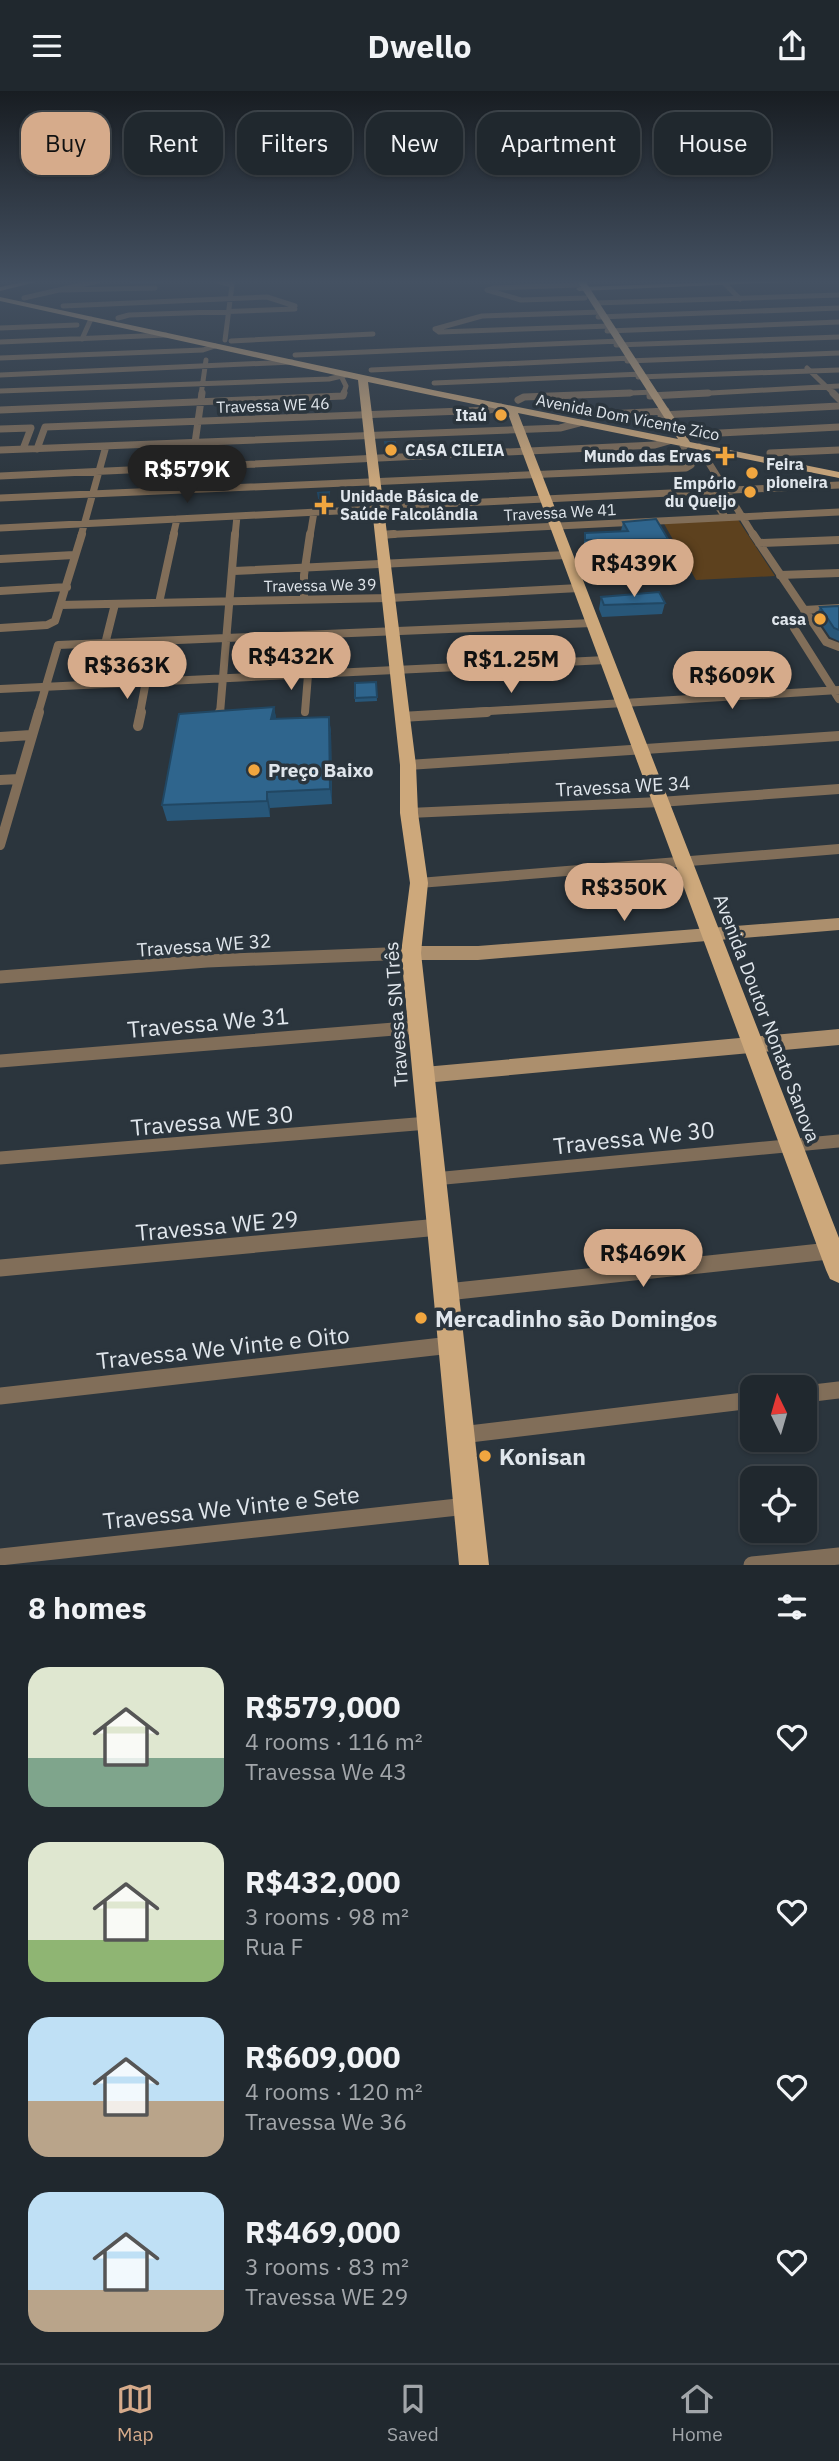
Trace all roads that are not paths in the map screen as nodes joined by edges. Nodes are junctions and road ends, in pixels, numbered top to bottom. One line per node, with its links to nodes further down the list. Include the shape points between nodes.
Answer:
1 (177, 350): 10 (street)
2 (210, 350): 17 (street)
3 (226, 350): 14 (main road, Avenida Dom Vicente Zico)
4 (263, 350): 14 (main road, Avenida Dom Vicente Zico)
5 (430, 350): 14 (street)
6 (494, 350): 16 (street)
7 (622, 350): 15 (main road)
8 (787, 350): 11 (street)
9 (839, 353): 11 (street)
10 (77, 355): 12 (street); 21 (street)
11 (792, 355): 15 (street); 19 (street)
12 (61, 356): 13 (street); 20 (street)
13 (0, 358)
14 (293, 358): 17 (street); 22 (main road, Avenida Dom Vicente Zico); 24 (main road, Avenida Dom Vicente Zico)
15 (629, 360): 16 (street); 25 (main road)
16 (499, 363): 22 (street, via 392,367); 26 (street); 26 (street)
17 (205, 366): 21 (street); 27 (street)
18 (839, 370): 19 (street)
19 (810, 371): 25 (street); 30 (street)
20 (55, 372): 21 (street); 23 (street)
21 (70, 372)
22 (368, 373): 24 (main road, Avenida Dom Vicente Zico); 28 (main road, Avenida Dom Vicente Zico); 38 (main road, Avenida Dom Vicente Zico); 47 (main road, Travessa SN Três)
23 (0, 375)
24 (345, 376): 27 (street); 37 (street, via 343,396)
25 (640, 376): 26 (street); 35 (main road)
26 (507, 380): 28 (street); 33 (street)
27 (202, 383): 31 (street); 37 (street)
28 (434, 383): 38 (main road, Avenida Dom Vicente Zico)
29 (839, 386): 30 (street, Travessa WE 46)
30 (826, 387): 35 (street, Travessa WE 46); 36 (street)
31 (60, 389): 32 (street); 41 (street)
32 (47, 390): 34 (street); 40 (street)
33 (510, 390)
34 (0, 391)
35 (652, 394): 38 (street, Travessa WE 46, via 524,397); 43 (main road)
36 (839, 399)
37 (199, 402): 41 (street); 45 (street)
38 (510, 405): 44 (main road, Avenida Dom Vicente Zico); 46 (main road, Avenida Dom Vicente Zico); 47 (street, Travessa WE 46); 51 (main road)
39 (839, 406): 43 (street)
40 (39, 408): 41 (street); 42 (street)
41 (52, 408)
42 (0, 410)
43 (664, 413): 44 (street); 53 (main road)
44 (588, 415): 48 (main road, Avenida Dom Vicente Zico)
45 (196, 422): 47 (street, Travessa WE 46); 54 (street); 58 (street, Travessa WE 46, via 46,427)
46 (579, 423): 51 (street); 52 (main road, Avenida Dom Vicente Zico)
47 (367, 425): 51 (street); 54 (street); 63 (main road, Travessa SN Três)
48 (635, 425): 52 (main road, via 640,430); 53 (main road, Avenida Dom Vicente Zico)
49 (839, 427): 53 (street)
50 (0, 429): 57 (street, via 31,428)
51 (518, 430): 61 (main road, Avenida Doutor Nonato Sanova)
52 (626, 433): 53 (main road, Avenida Dom Vicente Zico)
53 (677, 438): 56 (main road, Avenida Dom Vicente Zico); 61 (street, via 655,445); 62 (main road, Avenida Dom Vicente Zico); 66 (street, via 691,465 688,467)
54 (195, 443): 55 (street)
55 (106, 446): 58 (street); 65 (street)
56 (699, 447): 68 (main road, Avenida Dom Vicente Zico); 71 (street)
57 (23, 449): 58 (street); 59 (street)
58 (37, 449)
59 (0, 450)
60 (839, 450): 62 (street)
61 (526, 452): 63 (street); 66 (main road, Avenida Doutor Nonato Sanova)
62 (770, 453): 64 (main road, Avenida Dom Vicente Zico)
63 (370, 459): 65 (street); 69 (main road, Travessa SN Três)
64 (839, 468)
65 (98, 471): 67 (street); 73 (street)
66 (536, 474): 69 (street); 75 (main road, Avenida Doutor Nonato Sanova)
67 (0, 475)
68 (839, 475)
69 (373, 482): 73 (street); 76 (main road, Travessa SN Três)
70 (839, 485): 71 (street)
71 (724, 491): 72 (street); 81 (street)
72 (709, 492): 75 (street); 80 (street)
73 (93, 495): 74 (street); 83 (street)
74 (0, 498)
75 (545, 499): 76 (street); 84 (main road, Avenida Doutor Nonato Sanova)
76 (377, 508): 77 (street); 86 (main road, Travessa SN Três)
77 (314, 512): 79 (street); 93 (street)
78 (839, 512): 81 (street)
79 (237, 516): 82 (street); 94 (street)
80 (725, 517): 81 (street, Travessa We 41); 84 (street, Travessa We 41)
81 (742, 517): 88 (street)
82 (177, 519): 83 (street); 103 (street)
83 (85, 524): 85 (street); 89 (street)
84 (555, 526): 86 (street, Travessa We 41); 90 (main road, Avenida Doutor Nonato Sanova)
85 (0, 529)
86 (380, 535): 92 (main road, Travessa SN Três)
87 (839, 540): 88 (street)
88 (759, 544): 96 (street)
89 (74, 555): 91 (street); 97 (street)
90 (566, 555): 92 (street); 98 (main road, Avenida Doutor Nonato Sanova)
91 (0, 559)
92 (383, 565): 93 (street); 100 (main road, Travessa SN Três)
93 (305, 567): 94 (street); 101 (street)
94 (234, 571): 102 (street)
95 (839, 573): 96 (street)
96 (780, 575): 107 (street)
97 (67, 587): 99 (street); 105 (street)
98 (579, 588): 100 (street, Travessa We 39); 109 (main road, Avenida Doutor Nonato Sanova)
99 (0, 591)
100 (389, 598): 101 (street, Travessa We 39); 111 (main road, Travessa SN Três)
101 (304, 599): 102 (street, Travessa We 39)
102 (231, 601): 103 (street, Travessa We 39); 112 (street)
103 (159, 603): 104 (street, Travessa We 39)
104 (115, 604): 105 (street, Travessa We 39); 113 (street)
105 (60, 605): 110 (street, via 52,623)
106 (839, 608): 107 (street)
107 (804, 611): 108 (street)
108 (810, 620): 114 (street, via 826,642); 123 (street, via 794,628)
109 (592, 623): 111 (street); 115 (main road, Avenida Doutor Nonato Sanova)
110 (0, 628)
111 (393, 633): 112 (street); 116 (main road, Travessa SN Três)
112 (229, 639): 113 (street); 118 (street)
113 (106, 643): 120 (street); 121 (street, via 58,645)
114 (839, 647)
115 (606, 660): 116 (street); 124 (main road, Avenida Doutor Nonato Sanova)
116 (396, 673): 117 (street); 127 (main road, Travessa SN Três)
117 (308, 675): 118 (street); 125 (street)
118 (224, 678): 119 (street); 126 (street)
119 (146, 681): 120 (street); 128 (street)
120 (95, 684): 121 (street)
121 (47, 687): 122 (street); 129 (street)
122 (0, 689)
123 (837, 693): 124 (street)
124 (623, 703): 127 (street); 132 (main road, Avenida Doutor Nonato Sanova)
125 (304, 712)
126 (220, 716)
127 (401, 717): 133 (main road, Travessa SN Três)
128 (138, 726)
129 (31, 735): 131 (street); 134 (street)
130 (839, 736): 132 (street)
131 (0, 737)
132 (640, 749): 133 (street); 137 (main road, Avenida Doutor Nonato Sanova)
133 (408, 765): 138 (main road, Travessa SN Três)
134 (19, 779): 135 (street); 139 (street)
135 (0, 781)
136 (839, 789): 137 (street, Travessa WE 34)
137 (660, 803): 138 (street, Travessa WE 34); 141 (main road, Avenida Doutor Nonato Sanova)
138 (409, 813): 142 (main road, Travessa SN Três)
139 (0, 845)
140 (839, 849): 141 (street)
141 (684, 861): 142 (street); 144 (main road, Avenida Doutor Nonato Sanova)
142 (419, 883): 145 (main road, Travessa SN Três)
143 (839, 924): 144 (main road)
144 (710, 934): 145 (main road, via 478,953); 149 (main road, Avenida Doutor Nonato Sanova)
145 (411, 953): 146 (street, Travessa WE 32, via 207,961); 147 (main road, Travessa SN Três)
146 (0, 977)
147 (419, 1027): 150 (street, Travessa We 31); 151 (main road, Travessa SN Três)
148 (839, 1037): 149 (main road)
149 (752, 1045): 151 (main road); 154 (main road, Avenida Doutor Nonato Sanova)
150 (0, 1061)
151 (424, 1075): 152 (main road, Travessa SN Três)
152 (428, 1123): 155 (street, Travessa WE 30); 156 (main road, Travessa SN Três)
153 (839, 1141): 154 (street, Travessa We 30)
154 (791, 1145): 156 (street, Travessa We 30); 158 (main road, Avenida Doutor Nonato Sanova)
155 (0, 1159)
156 (434, 1179): 157 (main road, Travessa SN Três)
157 (439, 1227): 159 (street, Travessa WE 29); 160 (main road, Travessa SN Três)
158 (837, 1257): 160 (street)
159 (0, 1268)
160 (444, 1292): 161 (main road, Travessa SN Três)
161 (451, 1345): 164 (street, Travessa We Vinte e Oito); 166 (main road, Travessa SN Três)
162 (839, 1390): 163 (street)
163 (817, 1393)
164 (0, 1396)
165 (740, 1401): 166 (street)
166 (461, 1435): 167 (main road, Travessa SN Três)
167 (468, 1506): 169 (street, Travessa We Vinte e Sete); 170 (main road, Travessa SN Três)
168 (839, 1556): 171 (street)
169 (0, 1557)
170 (474, 1565)
171 (752, 1565)

